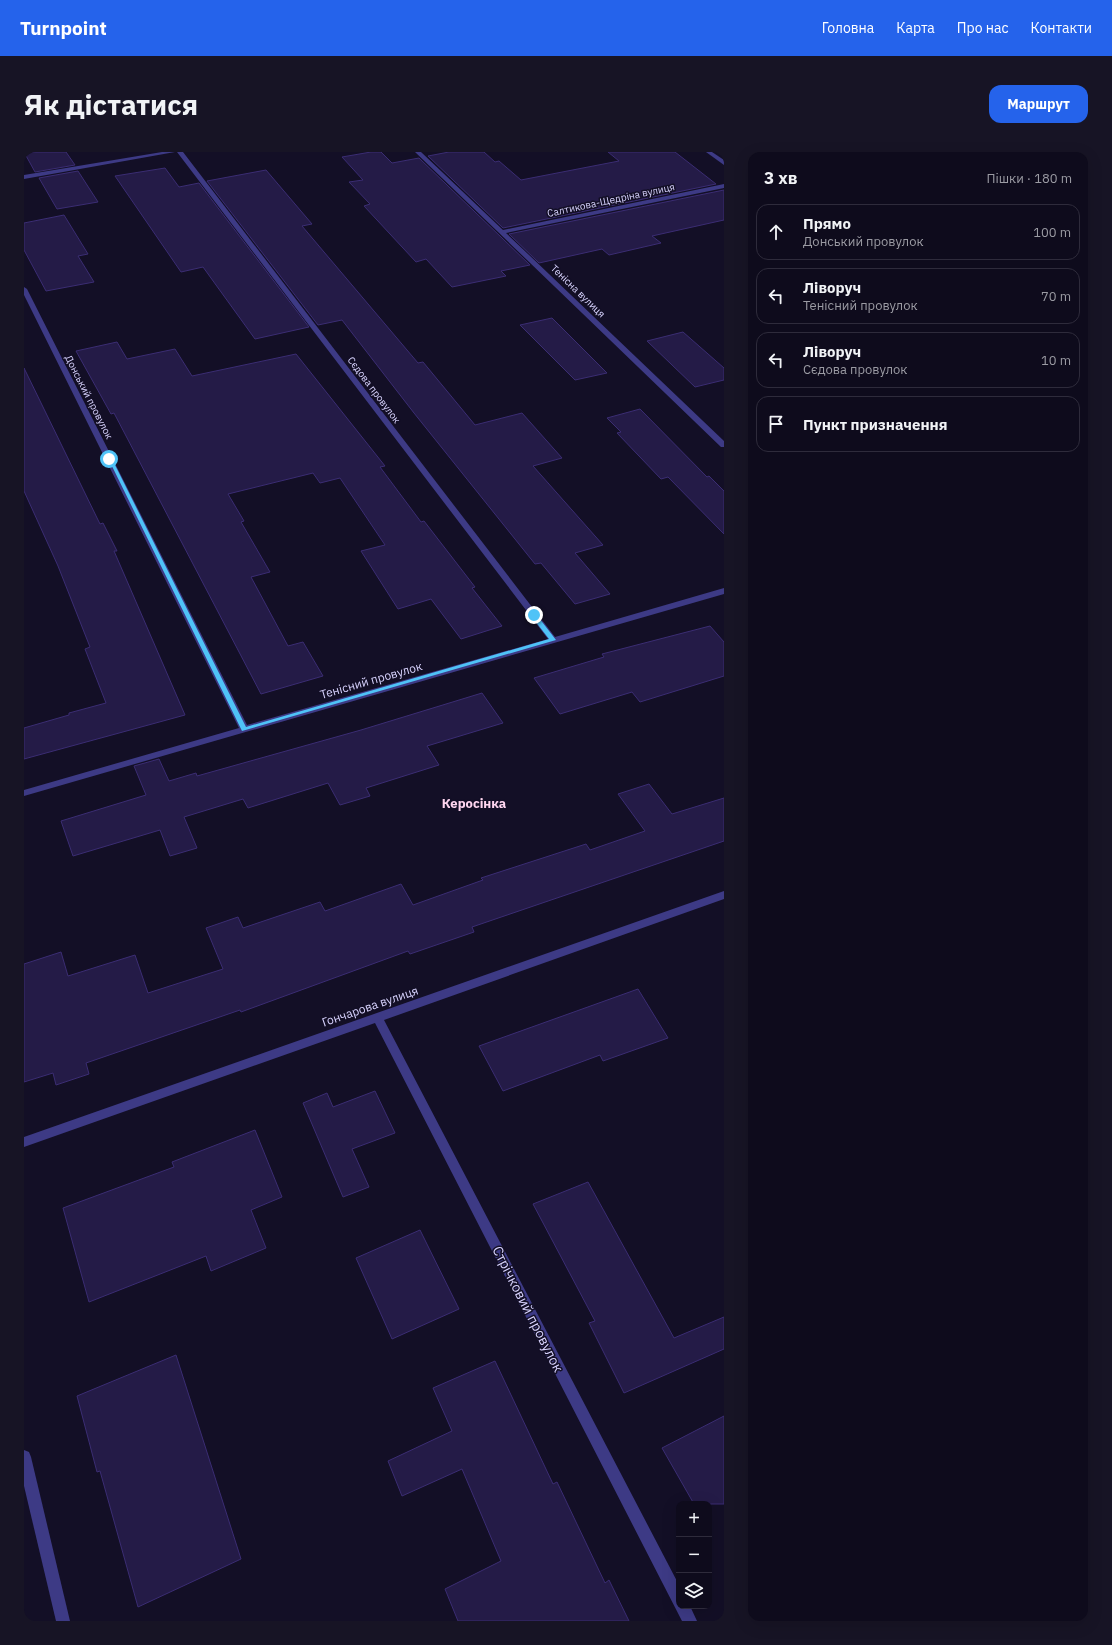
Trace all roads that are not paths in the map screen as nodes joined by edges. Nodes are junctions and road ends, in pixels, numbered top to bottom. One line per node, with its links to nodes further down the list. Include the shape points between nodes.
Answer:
1 (172, 152): 6 (street)
2 (180, 152): 12 (street, Сєдова провулок)
3 (418, 152): 8 (street, Тенісна вулиця)
4 (708, 152): 5 (street)
5 (724, 163)
6 (24, 178)
7 (724, 186): 8 (street, Салтикова-Щедріна вулиця)
8 (502, 232): 10 (street, Тенісна вулиця)
9 (24, 289): 13 (street, Донський провулок)
10 (724, 445)
11 (724, 591): 12 (street, Тенісний провулок)
12 (553, 640): 13 (street, Тенісний провулок)
13 (244, 729): 14 (street, Тенісний провулок)
14 (24, 792)
15 (724, 895): 16 (street, Гончарова вулиця)
16 (377, 1017): 17 (street, Гончарова вулиця); 19 (street, Стрічковий провулок)
17 (24, 1142)
18 (24, 1457): 21 (street)
19 (676, 1594)
20 (684, 1609): 22 (street)
21 (63, 1621)
22 (690, 1621)

